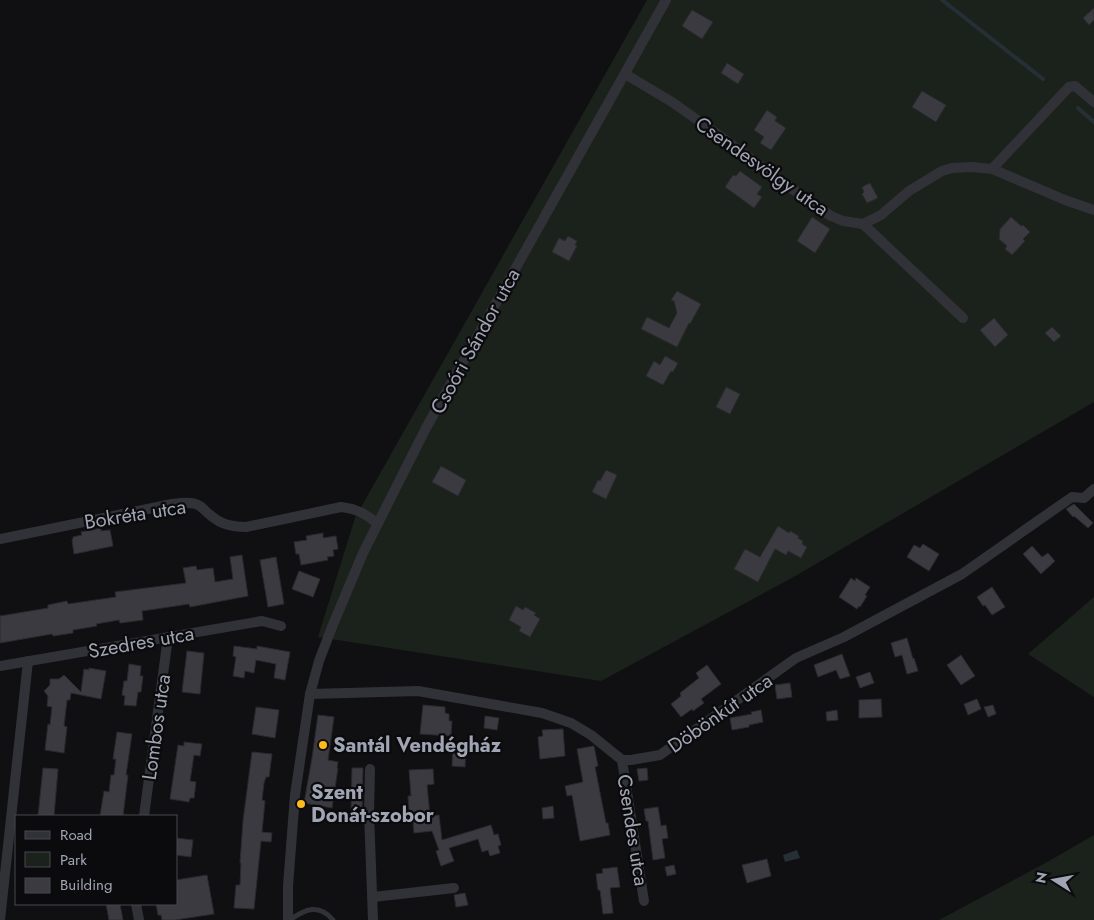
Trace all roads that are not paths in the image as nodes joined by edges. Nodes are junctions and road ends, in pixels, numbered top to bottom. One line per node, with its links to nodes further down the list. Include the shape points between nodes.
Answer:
1 (666, 0): 2 (street, Csoóri Sándor utca)
2 (625, 74): 6 (street, Csendesvölgy utca, via 672,102 831,216); 9 (street, Csoóri Sándor utca, via 426,428)
3 (1094, 102): 4 (street, via 1075,86 1069,87)
4 (992, 170): 5 (street); 6 (street, via 972,167 942,171)
5 (1094, 210)
6 (863, 224): 7 (street)
7 (963, 318)
8 (1094, 489): 16 (street, Döbönkút utca, via 1084,498 1072,497 962,574 844,637 796,658 660,755)
9 (377, 523): 10 (street, Bokréta utca, via 352,508 341,507 236,527 218,521 199,505 187,503); 15 (street, Csoóri Sándor utca, via 332,627)
10 (0, 539)
11 (281, 626): 12 (street, Szedres utca, via 262,621)
12 (168, 638): 13 (street, Szedres utca); 18 (street, Lombos utca)
13 (28, 661): 14 (street, Szedres utca); 23 (street)
14 (0, 666)
15 (310, 694): 16 (street, via 418,691 542,713 571,722); 25 (street, Csoóri Sándor utca, via 295,795 288,886)
16 (622, 760): 21 (street, Csendes utca)
17 (370, 769): 20 (street)
18 (144, 815)
19 (454, 888): 20 (street)
20 (373, 897): 27 (street)
21 (644, 901)
22 (136, 905): 24 (street)
23 (0, 920)
24 (139, 920)
25 (289, 920): 26 (lane, via 310,909 328,914)
26 (333, 920)
27 (373, 920)

